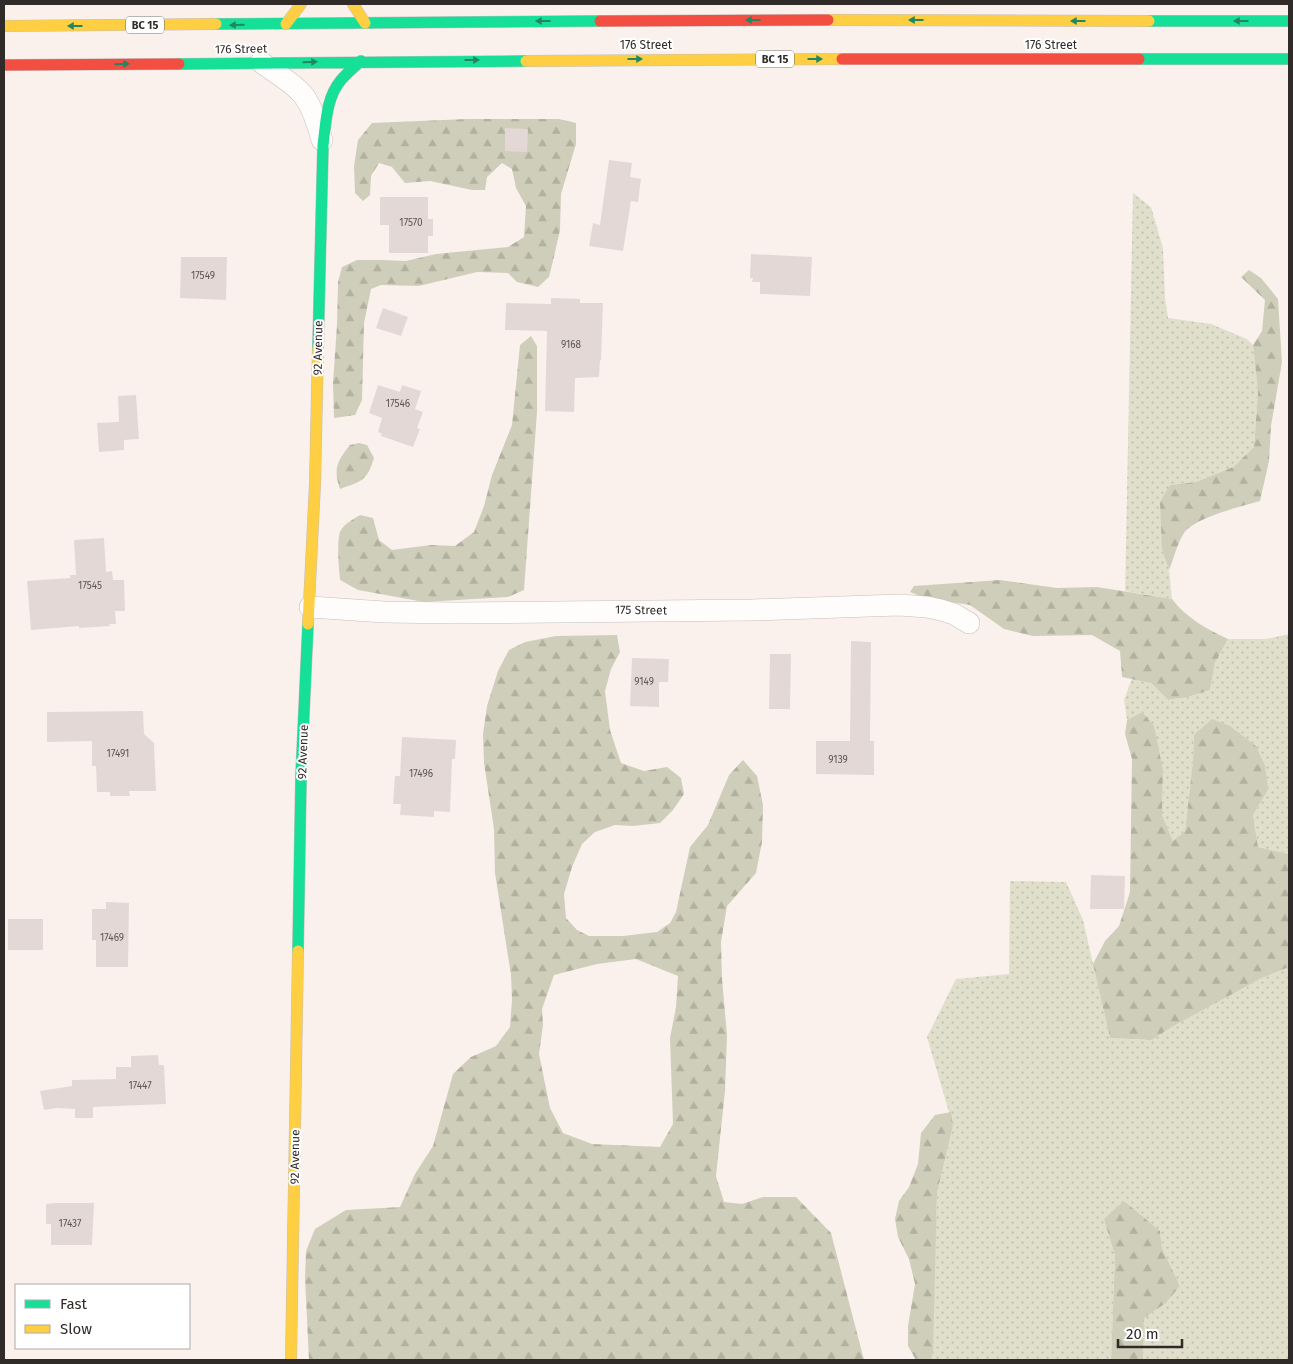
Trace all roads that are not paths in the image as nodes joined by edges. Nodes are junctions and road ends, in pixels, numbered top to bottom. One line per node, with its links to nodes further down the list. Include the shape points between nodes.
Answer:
1 (300, 4): 5 (main road)
2 (353, 4): 4 (main road)
3 (1289, 21): 4 (main road, 176 Street / BC 15, one-way to 4)
4 (365, 23): 5 (main road, 176 Street / BC 15)
5 (286, 24): 6 (main road, 176 Street / BC 15, one-way to 6)
6 (4, 26)
7 (1289, 59): 8 (main road, 176 Street / BC 15, one-way to 7)
8 (361, 61): 9 (main road, 176 Street / BC 15, one-way to 8); 11 (main road, 92 Avenue, via 335,87)
9 (261, 62): 10 (main road, 176 Street / BC 15, one-way to 9); 11 (street, 92 Avenue, via 300,91 313,113)
10 (4, 65)
11 (323, 145): 12 (main road, 92 Avenue)
12 (310, 607): 13 (street, 175 Street, via 457,613 899,605 941,610); 14 (main road, 92 Avenue, via 301,777)
13 (969, 622)
14 (290, 1360)

